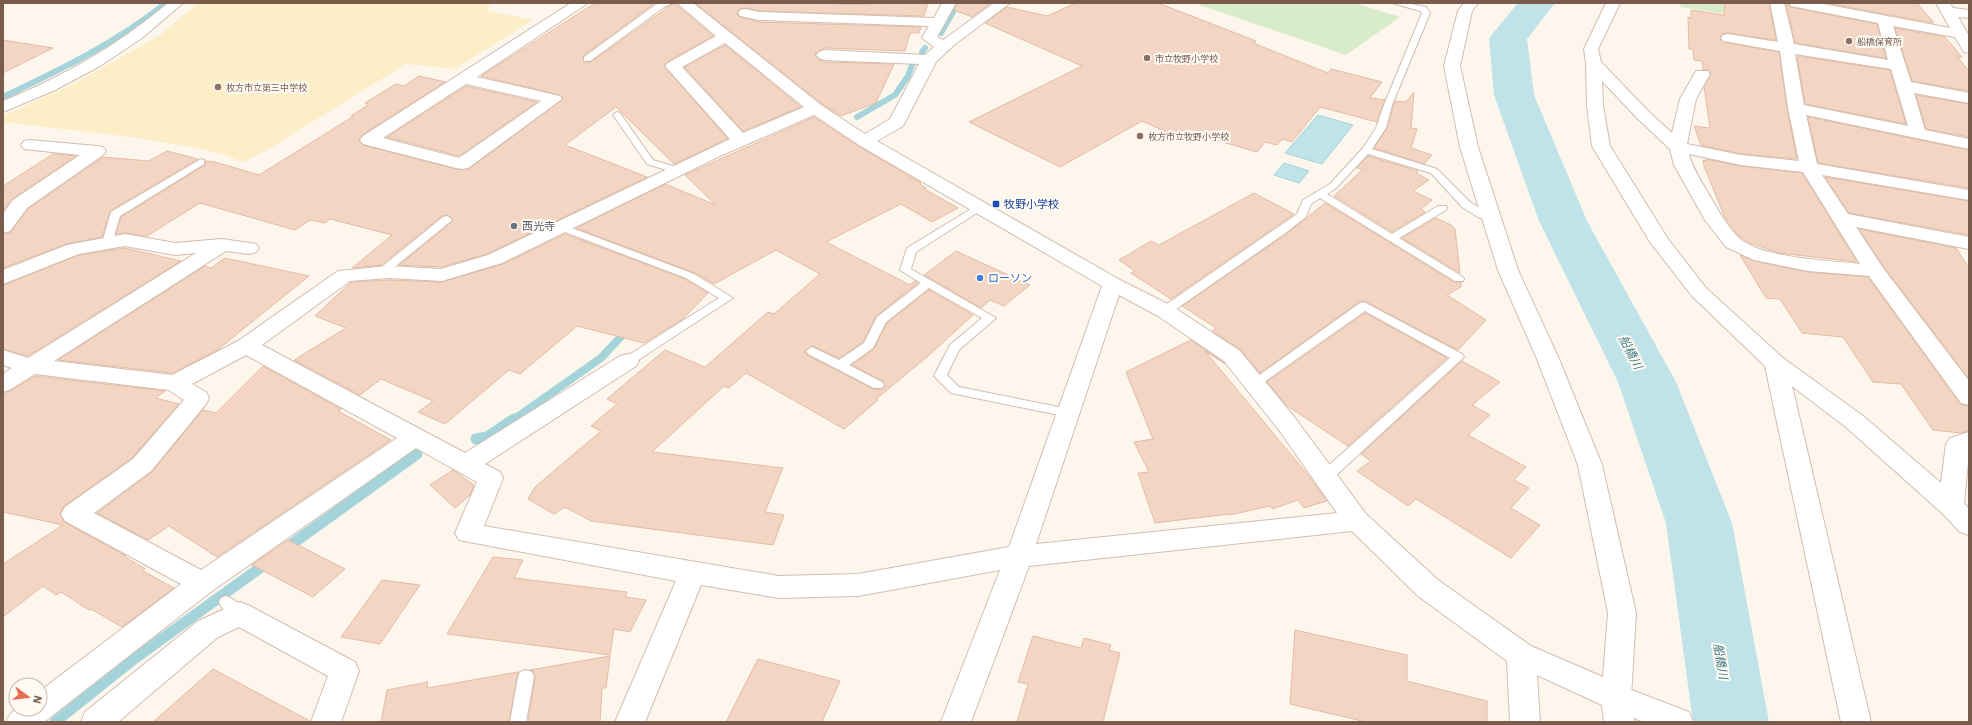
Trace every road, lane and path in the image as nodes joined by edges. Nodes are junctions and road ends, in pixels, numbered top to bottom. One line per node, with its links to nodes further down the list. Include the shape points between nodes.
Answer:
1 (176, 3): 34 (street, via 152,24 82,69)
2 (581, 3): 31 (street)
3 (669, 3): 26 (lane, via 661,5)
4 (684, 3): 16 (street)
5 (764, 3): 14 (street)
6 (949, 3): 18 (street)
7 (1003, 3): 22 (street)
8 (1396, 3): 44 (lane, via 1423,9 1426,13 1388,105 1382,128)
9 (1471, 3): 54 (street, via 1465,11 1452,66 1469,147)
10 (1613, 3): 28 (street, via 1591,49)
11 (1777, 3): 23 (street)
12 (1796, 3): 17 (street)
13 (1945, 7): 15 (street); 19 (street)
14 (745, 13): 16 (street); 18 (street, via 759,16)
15 (1969, 14)
16 (721, 20): 20 (street)
17 (1884, 20): 19 (street); 29 (street)
18 (937, 22): 22 (street, via 929,38)
19 (1960, 34): 24 (street)
20 (726, 37): 35 (street); 39 (street, via 673,66)
21 (1729, 39): 23 (street)
22 (944, 47): 27 (street)
23 (1787, 48): 29 (street); 36 (street)
24 (1969, 49)
25 (824, 55): 27 (street)
26 (586, 59)
27 (929, 60): 40 (street, via 897,122)
28 (1594, 63): 43 (street, via 1644,116); 73 (street, via 1594,106 1601,146 1660,242 1699,292)
29 (1898, 66): 32 (street)
30 (1702, 74): 43 (street, via 1688,99)
31 (464, 79): 31 (street, via 554,99 462,164 369,140)
32 (1904, 86): 33 (street); 38 (street)
33 (1969, 98)
34 (3, 107)
35 (815, 108): 39 (street); 40 (street)
36 (1796, 108): 38 (street); 46 (street)
37 (617, 115): 47 (lane, via 650,162)
38 (1918, 133): 41 (street)
39 (740, 141): 47 (street)
40 (865, 141): 50 (street)
41 (1969, 144)
42 (30, 145): 55 (street, via 97,151 20,204)
43 (1678, 147): 46 (street, via 1741,160); 62 (street, via 1683,165 1714,220 1733,243 1754,254 1808,265)
44 (1366, 150): 48 (lane, via 1333,186); 54 (lane, via 1433,170 1454,194 1478,215)
45 (201, 162): 58 (lane, via 115,214)
46 (1809, 168): 49 (street); 52 (street)
47 (676, 170): 56 (street)
48 (1320, 194): 57 (lane); 68 (lane, via 1306,202 1302,215 1280,232)
49 (1969, 195)
50 (979, 207): 66 (lane, via 911,250 905,270); 67 (street)
51 (1442, 208): 57 (lane)
52 (1841, 218): 59 (street); 62 (street)
53 (447, 219): 63 (lane)
54 (1492, 219): 95 (street, via 1508,270 1548,359 1590,465 1622,613)
55 (3, 227)
56 (560, 227): 63 (street, via 496,258 442,275); 72 (lane, via 690,276 727,298)
57 (1392, 238): 65 (lane)
58 (107, 243): 60 (street, via 125,240 175,249); 64 (street, via 74,249)
59 (1969, 243)
60 (222, 245): 61 (street); 75 (street)
61 (249, 248)
62 (1874, 271): 80 (street)
63 (382, 272): 69 (street, via 345,276)
64 (3, 278)
65 (1459, 279)
66 (928, 283): 74 (lane, via 881,320 869,345); 81 (lane, via 990,318 954,348 940,376 955,390)
67 (1113, 284): 68 (street); 81 (street)
68 (1165, 311): 78 (street, via 1232,356)
69 (246, 346): 76 (street); 82 (street)
70 (812, 351): 74 (lane)
71 (3, 357): 75 (street)
72 (628, 361): 84 (street)
73 (1775, 363): 86 (street, via 1854,422); 103 (street)
74 (840, 365): 79 (lane)
75 (30, 366): 76 (street); 77 (street)
76 (175, 383): 91 (street, via 198,398 142,465 74,514)
77 (3, 384)
78 (1253, 384): 85 (street, via 1287,424); 85 (lane, via 1364,306 1458,357)
79 (878, 385)
80 (1969, 398)
81 (1069, 413): 89 (street)
82 (416, 437): 84 (street); 91 (street)
83 (1969, 441): 86 (street, via 1958,444)
84 (466, 464): 90 (street, via 491,478 468,533)
85 (1325, 477): 87 (street)
86 (1950, 506): 88 (street)
87 (1357, 521): 89 (street); 92 (street, via 1428,588)
88 (1969, 525)
89 (1019, 556): 90 (street, via 858,585 779,587); 100 (street)
90 (694, 573): 99 (street)
91 (207, 588): 94 (street)
92 (1521, 655): 95 (street); 101 (street)
93 (526, 677): 98 (lane)
94 (48, 702)
95 (1617, 710): 102 (street)
96 (96, 722): 97 (street, via 233,608 345,671)
97 (326, 722)
98 (518, 722)
99 (630, 722)
100 (956, 722)
101 (1525, 722)
102 (1678, 722)
103 (1856, 722)

